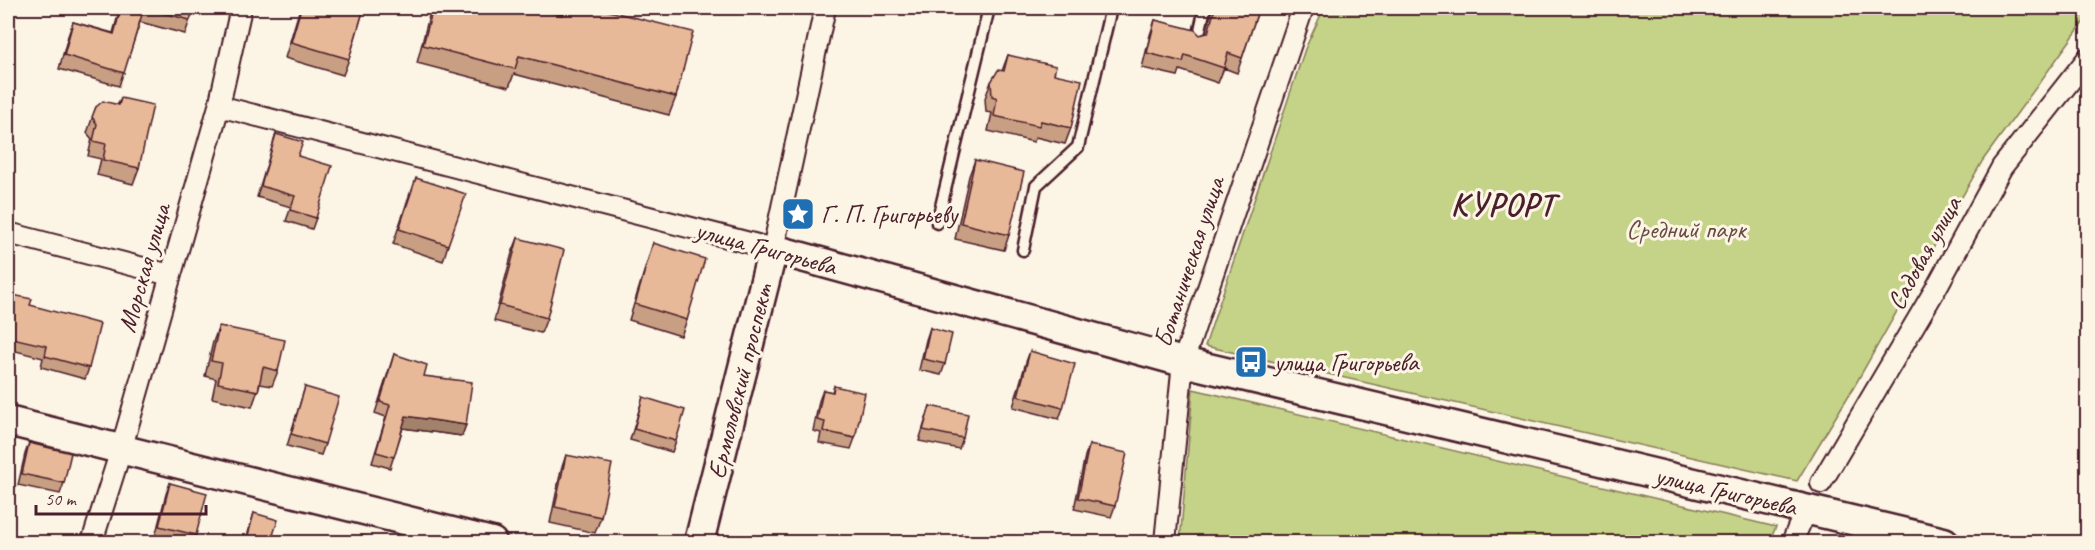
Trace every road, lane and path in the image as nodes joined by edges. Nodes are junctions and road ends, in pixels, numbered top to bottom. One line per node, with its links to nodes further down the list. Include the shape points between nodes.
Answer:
1 (241, 8): 9 (street, Морская улица)
2 (825, 8): 12 (street, Ермоловский проспект)
3 (989, 8): 10 (lane)
4 (1111, 8): 13 (lane, via 1078,147 1036,186)
5 (1204, 8): 7 (lane)
6 (1303, 8): 15 (street, Ботаническая улица)
7 (1197, 43)
8 (2088, 58): 18 (street, Садовая улица, via 2001,167 1935,290)
9 (219, 106): 12 (street, улица Григорьева); 14 (street, Морская улица)
10 (937, 223)
11 (8, 233): 14 (street)
12 (773, 249): 15 (street, улица Григорьева); 21 (street, Ермоловский проспект)
13 (1023, 250)
14 (170, 275): 17 (street, Морская улица)
15 (1183, 362): 18 (street, улица Григорьева); 22 (street, Ботаническая улица)
16 (8, 421): 17 (street)
17 (121, 450): 19 (street, Морская улица); 20 (street)
18 (1813, 498): 23 (street, Садовая улица); 24 (street, улица Григорьева)
19 (92, 543)
20 (492, 543)
21 (699, 543)
22 (1165, 543)
23 (1792, 543)
24 (1944, 543)

